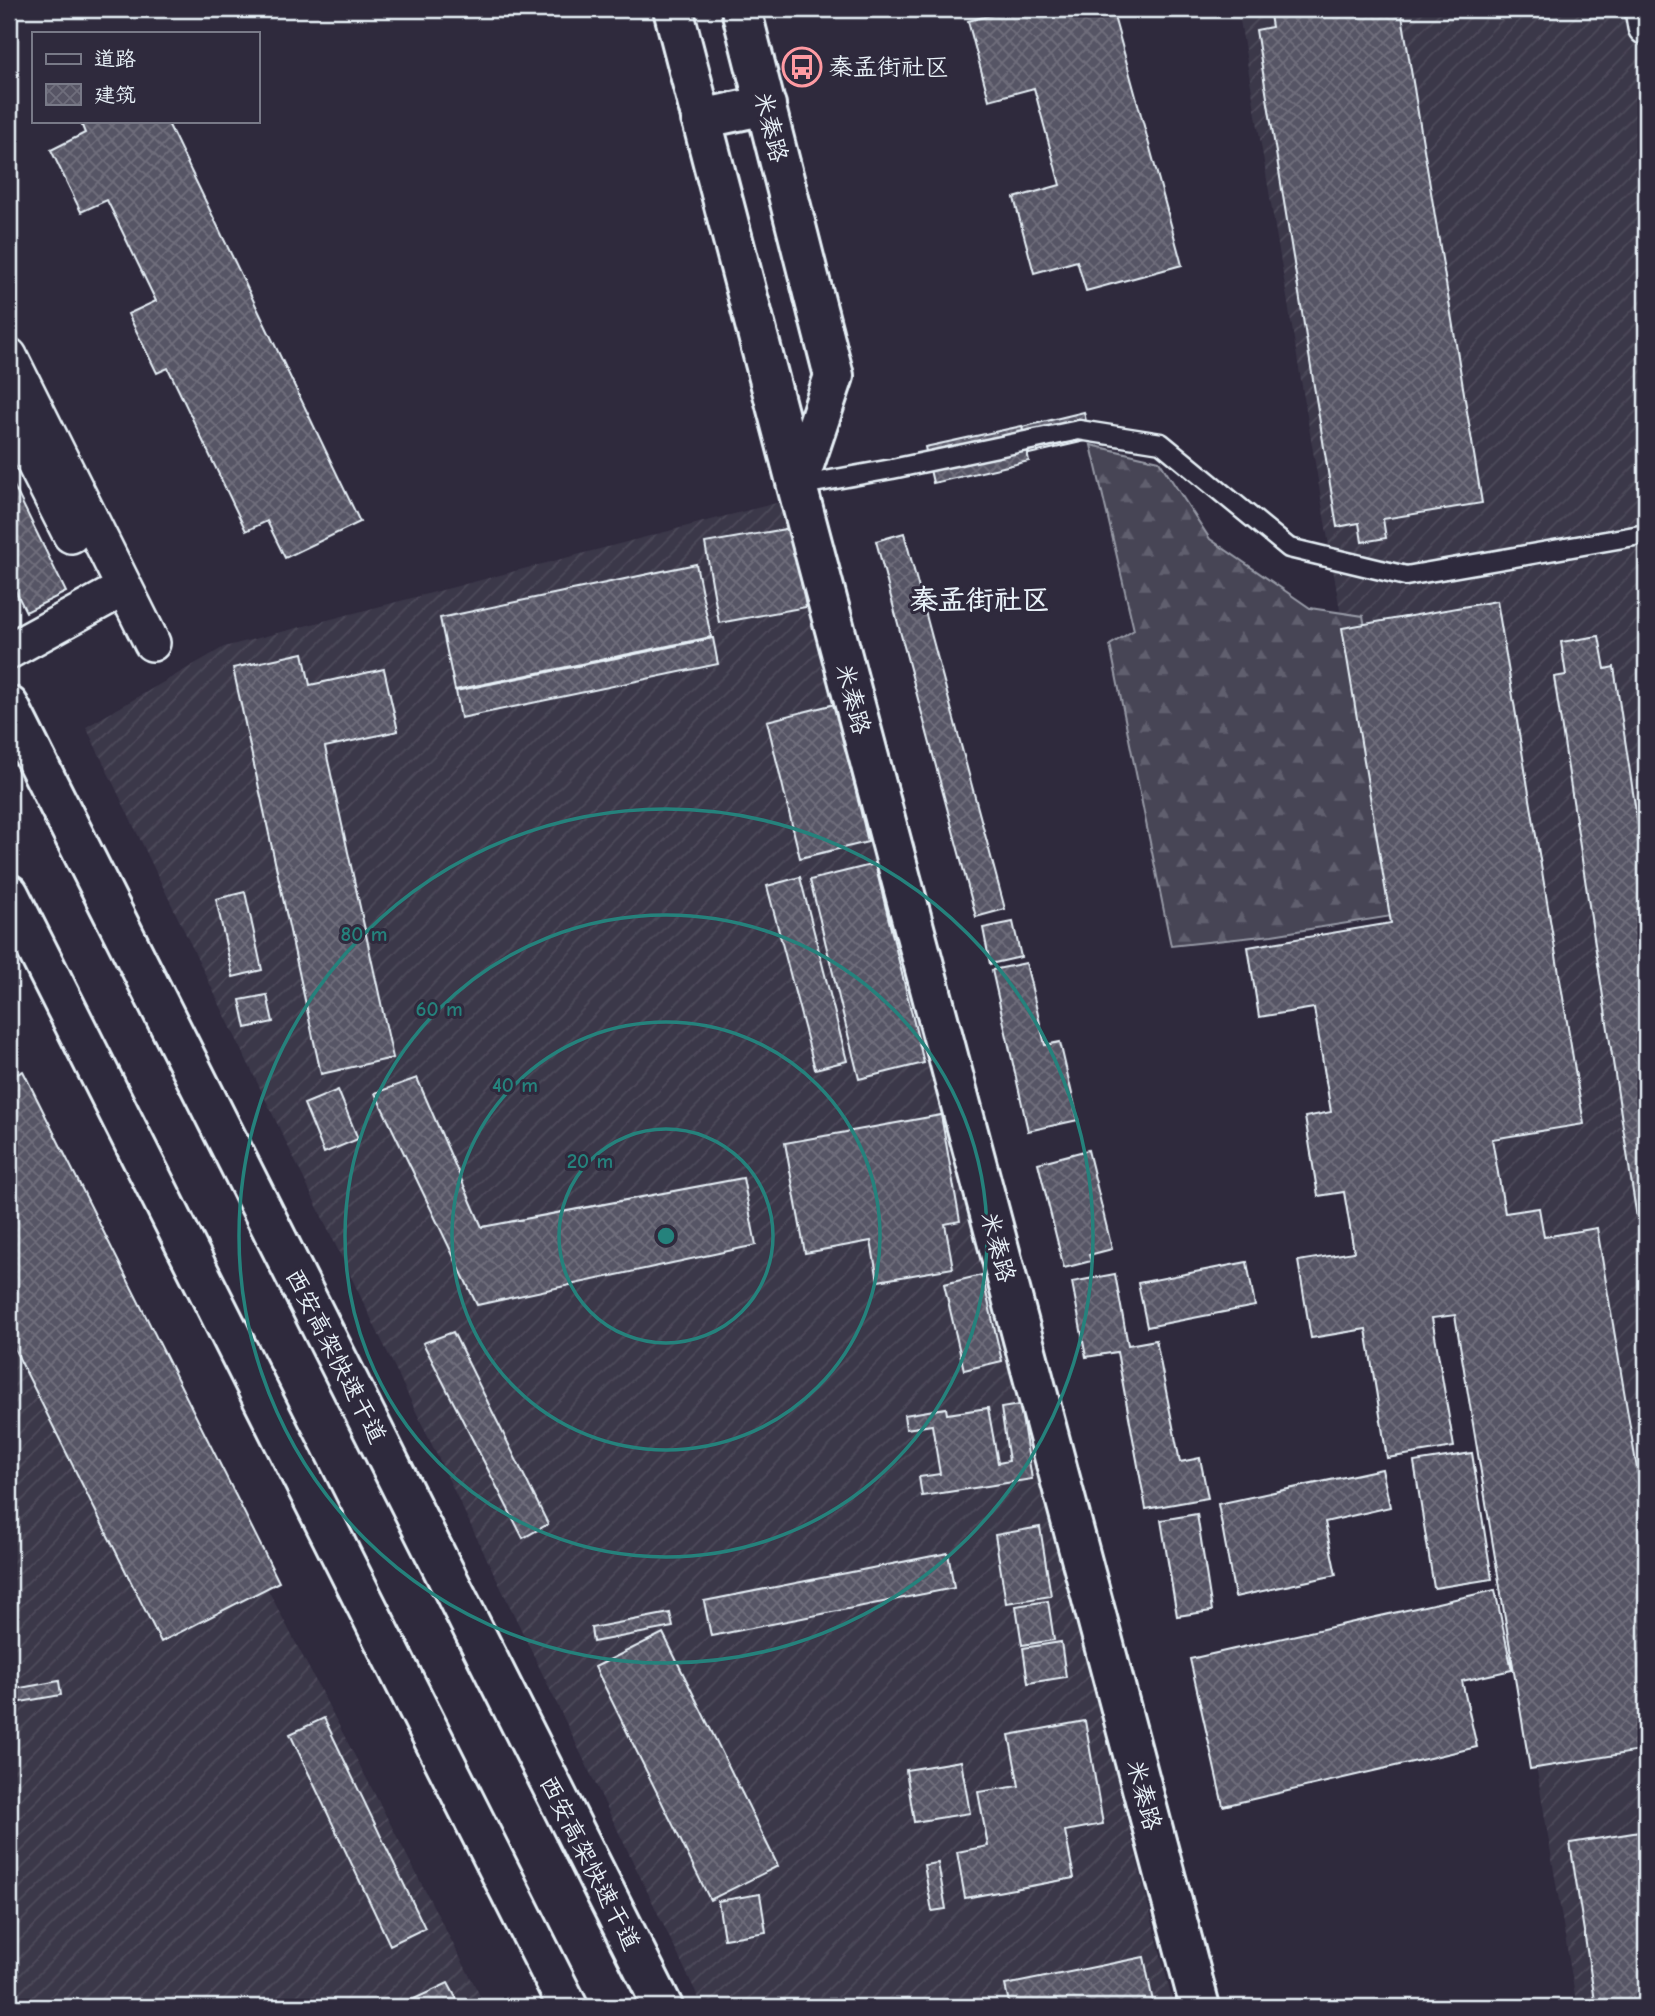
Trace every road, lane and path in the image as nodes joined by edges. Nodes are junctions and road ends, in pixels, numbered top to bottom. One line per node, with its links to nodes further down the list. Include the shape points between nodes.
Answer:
1 (673, 9): 6 (main road, 米秦路)
2 (741, 9): 5 (main road, 米秦路)
3 (1643, 9): 4 (street)
4 (1646, 27)
5 (766, 105): 6 (main road); 9 (main road, 米秦路, via 834,376)
6 (701, 119): 9 (main road, 米秦路)
7 (9, 356): 11 (street)
8 (9, 413): 11 (street)
9 (797, 486): 10 (lane, via 1079,430 1161,443 1289,548 1406,576); 18 (main road, 米秦路)
10 (1646, 534)
11 (115, 594): 12 (street); 13 (street)
12 (142, 647)
13 (9, 651)
14 (9, 706): 17 (main road, 西安高架快速干道)
15 (9, 894): 16 (main road)
16 (568, 2007)
17 (663, 2007)
18 (1200, 2007)

